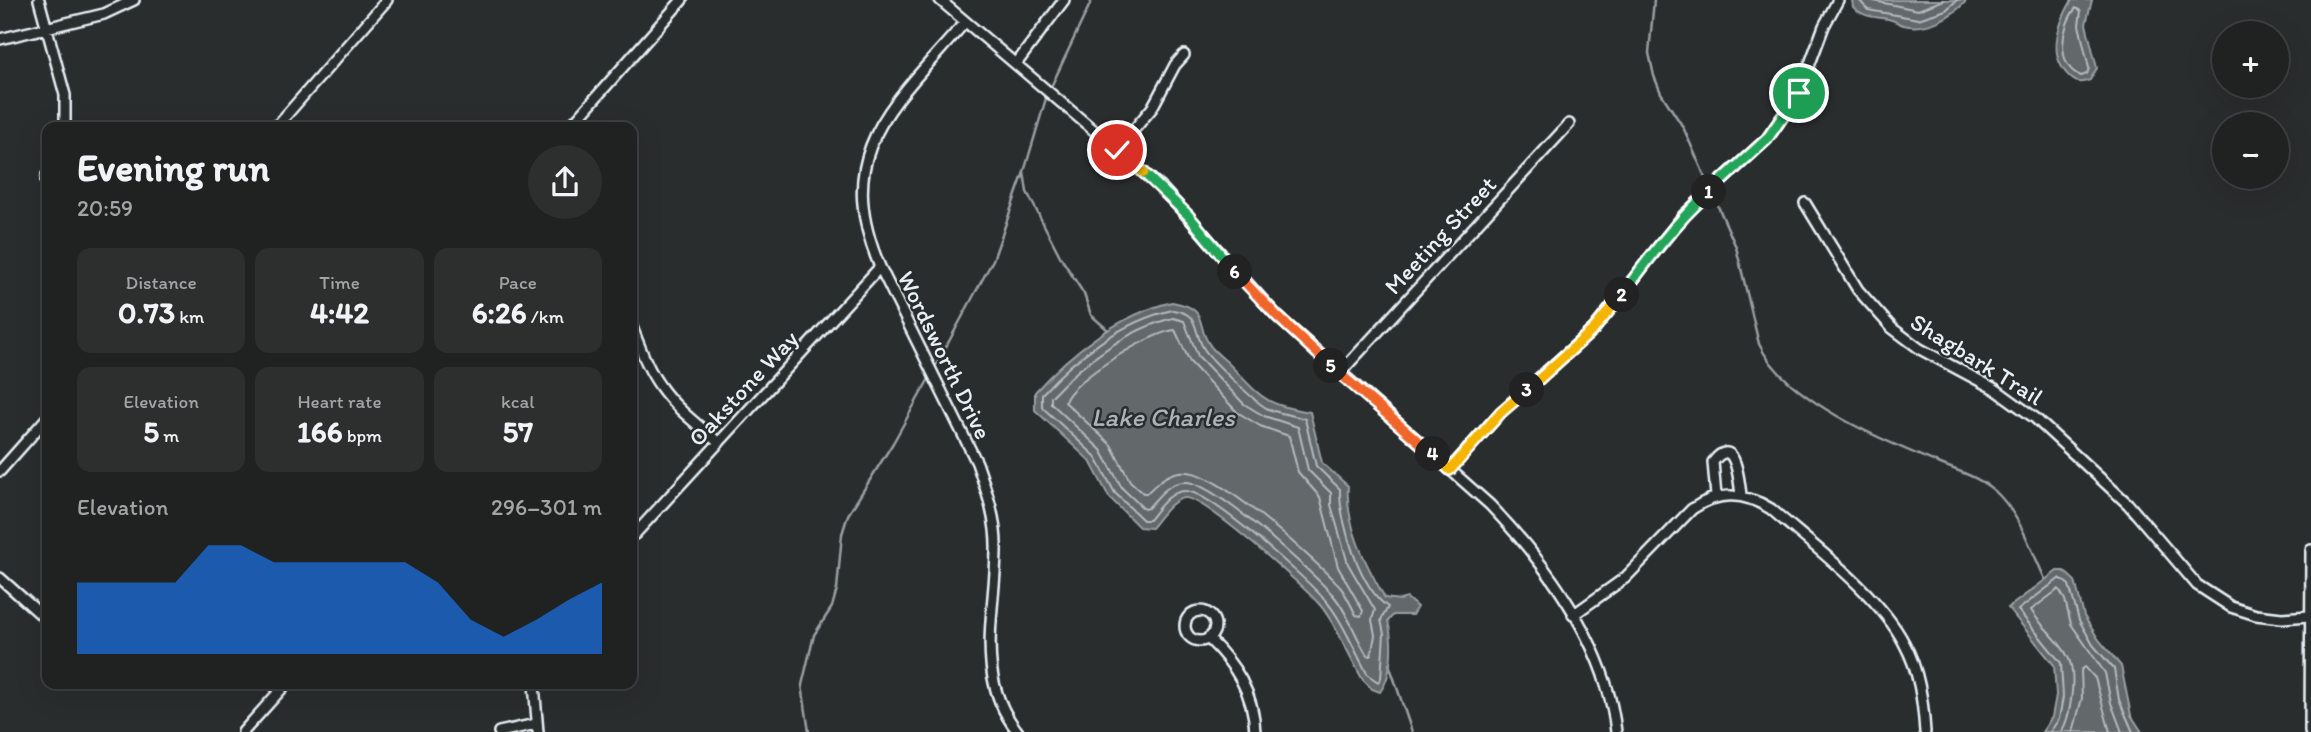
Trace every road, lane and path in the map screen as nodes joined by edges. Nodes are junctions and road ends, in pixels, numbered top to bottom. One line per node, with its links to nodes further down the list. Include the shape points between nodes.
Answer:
1 (39, 0): 9 (street)
2 (134, 0): 9 (street, via 104,15)
3 (387, 0): 14 (street)
4 (682, 0): 15 (street)
5 (940, 0): 8 (street)
6 (1064, 0): 12 (street)
7 (1838, 0): 24 (street, via 1799,93 1767,139 1683,216 1594,329 1501,412)
8 (965, 22): 12 (street); 19 (street, Wordsworth Drive, via 890,111 869,149 862,209 867,237)
9 (47, 29): 10 (street); 13 (street, via 65,95)
10 (0, 39)
11 (1184, 55): 17 (street, via 1152,108)
12 (1016, 64): 17 (street)
13 (65, 122)
14 (280, 122)
15 (574, 122)
16 (1569, 124): 21 (street, Meeting Street)
17 (1117, 150): 21 (street, via 1162,188 1277,316)
18 (1805, 203): 33 (street, Shagbark Trail, via 1858,290 1892,328 1920,349 1995,388 2035,418 2129,503 2186,575 2206,592 2256,615)
19 (880, 267): 23 (street, Oakstone Way); 40 (street, Wordsworth Drive, via 989,495 996,551 989,662 994,689)
20 (637, 340): 23 (street, via 660,386)
21 (1340, 373): 24 (street)
22 (42, 424): 25 (street)
23 (719, 443): 28 (street, Oakstone Way)
24 (1450, 470): 31 (street, via 1519,536)
25 (0, 471)
26 (1741, 495): 27 (street); 27 (street, via 1736,461 1725,453 1713,461); 43 (street, via 1771,509 1869,597 1898,631 1919,685)
27 (1716, 496): 31 (street, via 1692,509 1625,578)
28 (637, 532)
29 (2311, 550): 33 (street)
30 (0, 578): 32 (street)
31 (1573, 615): 42 (street, via 1606,686)
32 (42, 616)
33 (2309, 616): 44 (street)
34 (1208, 638): 41 (street, via 1239,675 1249,696)
35 (282, 689): 38 (street)
36 (534, 689): 37 (street)
37 (537, 728): 39 (street)
38 (243, 732)
39 (499, 732)
40 (1018, 732)
41 (1255, 732)
42 (1616, 732)
43 (1924, 732)
44 (2310, 732)

